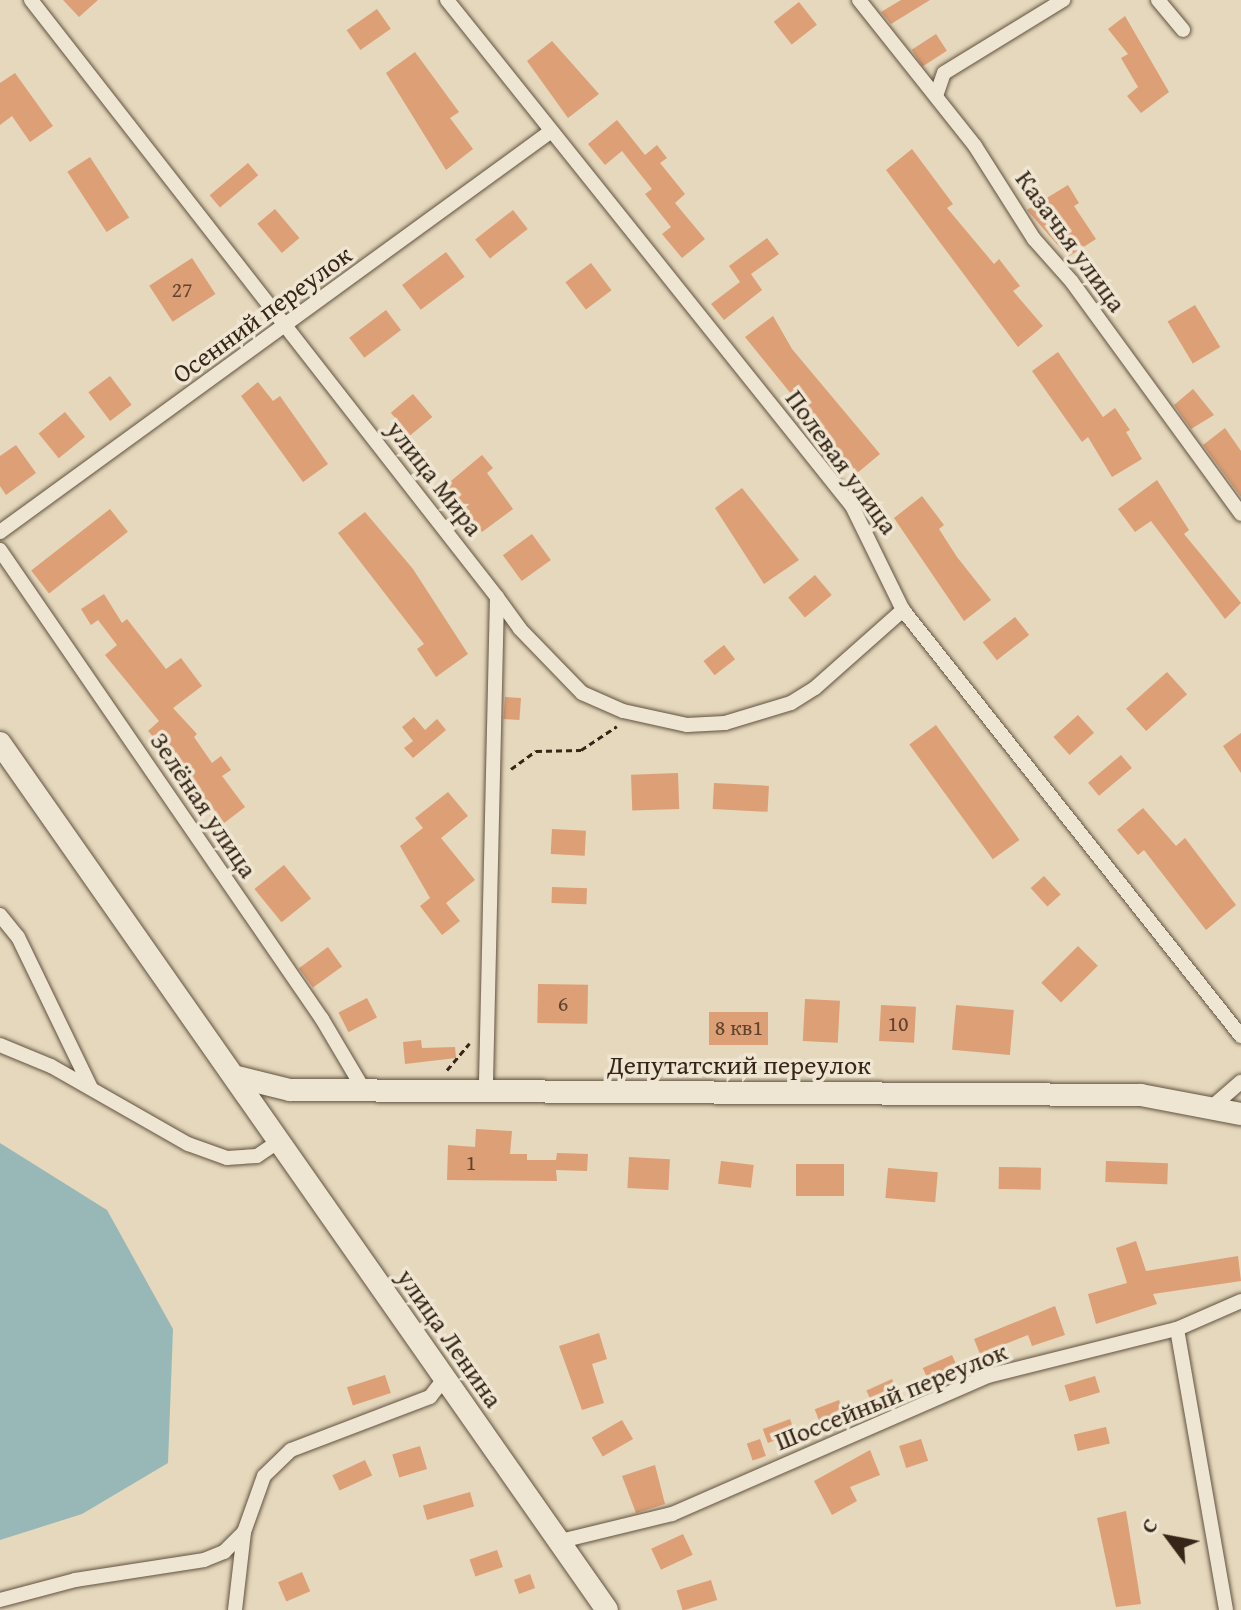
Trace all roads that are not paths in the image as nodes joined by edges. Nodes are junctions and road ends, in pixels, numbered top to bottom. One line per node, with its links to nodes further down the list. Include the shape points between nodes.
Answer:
1 (31, 0): 9 (street, улица Мира)
2 (447, 0): 8 (street, Полевая улица)
3 (859, 0): 7 (street, Казачья улица)
4 (1063, 0): 7 (street, via 944,73)
5 (1158, 0): 6 (street)
6 (1183, 30)
7 (936, 96): 10 (street, Казачья улица, via 1034,239 1072,282)
8 (550, 132): 9 (street, Осенний переулок); 14 (street, Полевая улица, via 852,506)
9 (286, 327): 11 (street, Осенний переулок); 13 (street, улица Мира)
10 (1241, 514)
11 (0, 532)
12 (0, 550): 22 (street, Зелёная улица, via 322,1019)
13 (497, 597): 14 (street, улица Мира, via 582,693 623,711 687,725 725,723 791,703); 23 (street)
14 (903, 610): 17 (street, Полевая улица)
15 (0, 743): 19 (street, улица Ленина)
16 (0, 915): 21 (street, via 24,949)
17 (1241, 1036)
18 (0, 1045): 21 (street)
19 (237, 1077): 22 (street, Депутатский переулок, via 290,1090); 26 (street, улица Ленина)
20 (1241, 1082): 24 (street)
21 (91, 1089): 26 (street, via 188,1144 227,1158 257,1156)
22 (364, 1090): 23 (street, Депутатский переулок)
23 (486, 1091): 24 (street, Депутатский переулок, via 1141,1095)
24 (1213, 1106): 25 (street, Депутатский переулок)
25 (1241, 1114)
26 (278, 1142): 29 (street, улица Ленина)
27 (1241, 1301): 28 (street, Шоссейный переулок)
28 (1177, 1329): 31 (street, Шоссейный переулок, via 988,1376 672,1514); 35 (street)
29 (444, 1379): 30 (street, via 430,1397 291,1450 264,1476); 31 (street, улица Ленина)
30 (244, 1532): 32 (street, via 224,1552 204,1560 75,1580); 33 (street)
31 (561, 1541): 34 (street, улица Ленина)
32 (0, 1600)
33 (235, 1610)
34 (607, 1610)
35 (1226, 1610)

